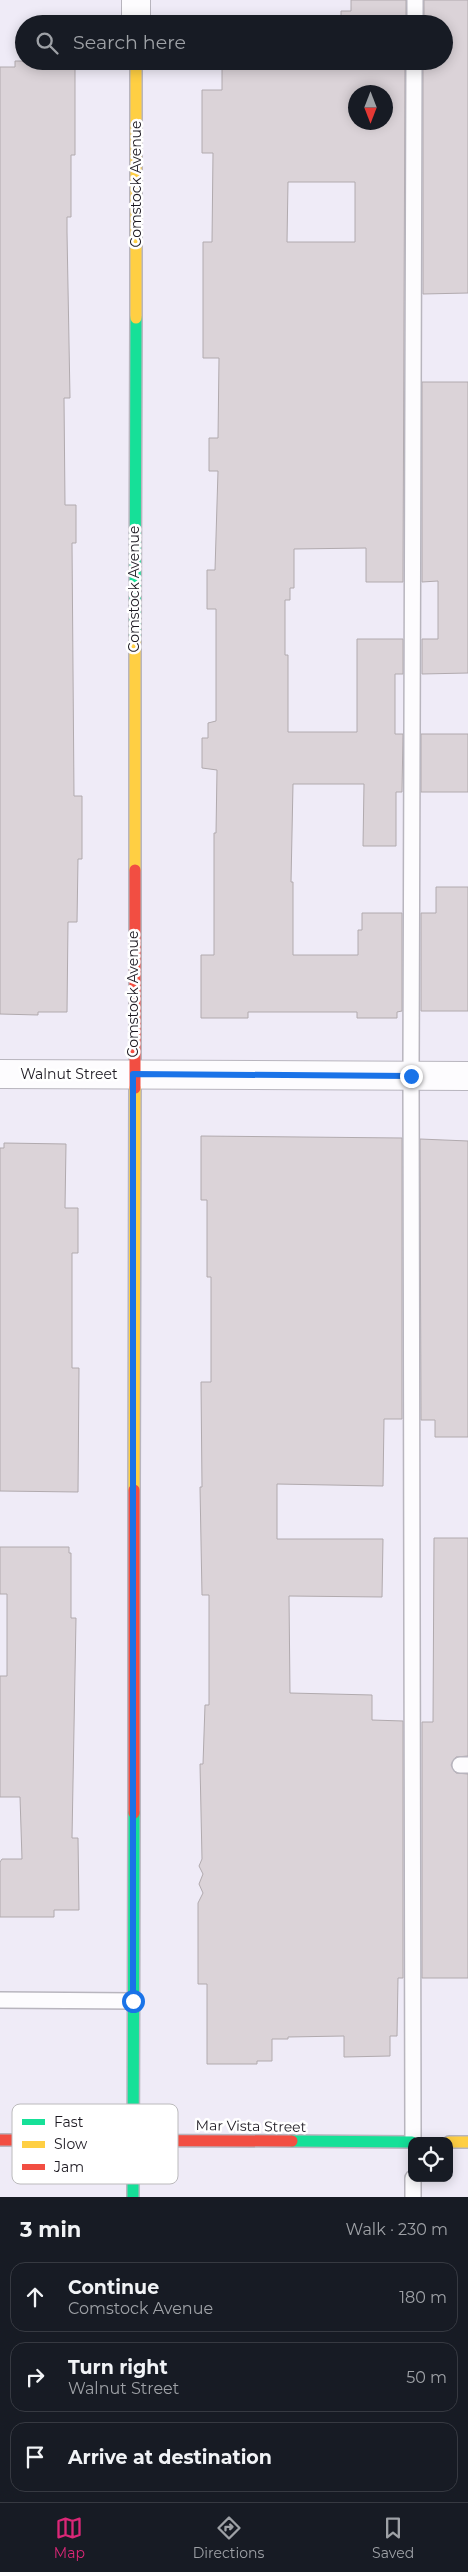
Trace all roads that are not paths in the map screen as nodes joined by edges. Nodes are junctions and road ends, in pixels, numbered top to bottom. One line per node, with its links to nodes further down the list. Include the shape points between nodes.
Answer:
1 (136, 0): 3 (street)
2 (415, 0): 4 (lane)
3 (136, 15)
4 (414, 15)
5 (136, 70): 8 (street, Comstock Avenue)
6 (414, 70): 9 (lane)
7 (0, 1074): 8 (street, Walnut Street)
8 (133, 1074): 9 (street, Walnut Street); 12 (street, Comstock Avenue)
9 (411, 1076): 10 (street, Walnut Street); 14 (lane)
10 (468, 1076)
11 (0, 2000): 12 (lane)
12 (133, 2001): 13 (street, Comstock Avenue)
13 (133, 2104)
14 (413, 2137)
15 (178, 2139): 16 (street, Mar Vista Street)
16 (408, 2142)
17 (453, 2142): 18 (street)
18 (468, 2142)
19 (413, 2182): 22 (lane)
20 (133, 2184): 21 (street, Comstock Avenue)
21 (133, 2197)
22 (413, 2197)

